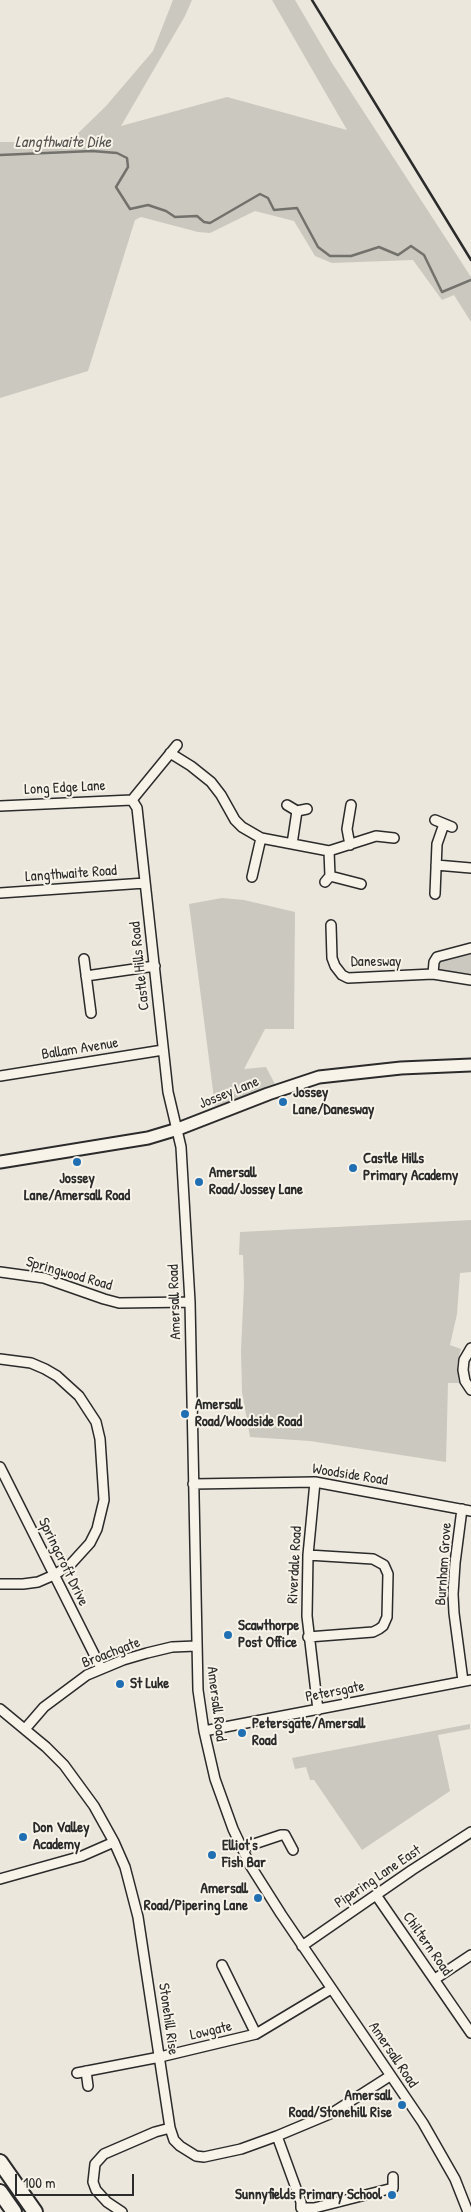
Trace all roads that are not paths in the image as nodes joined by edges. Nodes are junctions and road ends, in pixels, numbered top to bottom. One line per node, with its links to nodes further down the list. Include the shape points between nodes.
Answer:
1 (177, 745): 2 (street)
2 (170, 754): 3 (street); 10 (street, via 211,782 242,827)
3 (132, 800): 6 (street, Long Edge Lane); 18 (street, Castle Hills Road, via 137,808)
4 (287, 805): 8 (street)
5 (351, 805): 13 (street, via 347,829)
6 (0, 806)
7 (307, 809): 8 (street)
8 (297, 811): 12 (street)
9 (435, 820): 15 (street, via 448,825 438,844)
10 (261, 838): 12 (street); 17 (street)
11 (394, 838): 13 (street, via 376,836)
12 (292, 844): 14 (street)
13 (350, 845): 14 (street)
14 (329, 851): 19 (street, via 328,879)
15 (436, 865): 16 (street); 21 (street)
16 (471, 868)
17 (252, 878)
18 (145, 883): 20 (street, Langthwaite Road); 25 (street, Castle Hills Road)
19 (361, 884)
20 (0, 893)
21 (435, 894)
22 (331, 925): 26 (street, Danesway, via 332,958 342,975 355,979)
23 (471, 948): 26 (street, via 437,957)
24 (84, 959): 27 (street)
25 (155, 966): 27 (street); 30 (street, Castle Hills Road)
26 (433, 974): 28 (street, Danesway)
27 (86, 976): 29 (street)
28 (471, 980)
29 (91, 1013)
30 (163, 1050): 32 (street, Ballam Avenue); 33 (street, Castle Hills Road, via 168,1092)
31 (471, 1065): 33 (street, Jossey Lane, via 391,1069 319,1078)
32 (0, 1076)
33 (178, 1129): 34 (street, Jossey Lane, via 113,1145); 36 (street, Amersall Road)
34 (0, 1162)
35 (0, 1272): 36 (street, Springwood Road, via 44,1278 104,1300)
36 (190, 1302): 42 (street, Amersall Road)
37 (471, 1348): 39 (street, via 463,1370)
38 (0, 1359): 45 (street, via 31,1363 57,1376 79,1396 98,1430 102,1449 102,1513 90,1543 70,1565)
39 (471, 1390)
40 (0, 1467): 45 (street, Springcroft Drive)
41 (315, 1482): 42 (street, Woodside Road); 43 (street, Woodside Road); 44 (street, Riverdale Road)
42 (193, 1484): 48 (street, Amersall Road)
43 (467, 1510): 50 (street, Burnham Grove, via 455,1563 453,1594)
44 (308, 1555): 47 (street, Riverdale Road); 47 (street, via 373,1559 384,1565 388,1574 387,1617 383,1626 372,1632)
45 (54, 1575): 46 (street, via 23,1584); 49 (street, Springcroft Drive)
46 (0, 1584)
47 (308, 1637): 52 (street, Riverdale Road)
48 (196, 1646): 49 (street, Broachgate, via 172,1647); 54 (street, Amersall Road)
49 (101, 1668): 53 (street, Broachgate, via 44,1707)
50 (467, 1681): 52 (street, Petersgate)
51 (0, 1709): 53 (street, Stonehill Rise)
52 (318, 1710): 54 (street, Petersgate)
53 (25, 1729): 56 (street, Stonehill Rise, via 64,1765 94,1806)
54 (204, 1731): 57 (street, Amersall Road, via 215,1779)
55 (471, 1832): 60 (street, Pipering Lane East)
56 (114, 1842): 59 (street, via 82,1856); 68 (street, Stonehill Rise, via 125,1867 138,1917)
57 (242, 1848): 58 (street, via 285,1835); 61 (street, Amersall Road)
58 (292, 1850)
59 (0, 1879)
60 (376, 1895): 61 (street, Pipering Lane East); 64 (street, Chiltern Road)
61 (302, 1946): 65 (street, Amersall Road)
62 (471, 1955): 64 (street)
63 (222, 1965): 67 (street)
64 (435, 1979): 66 (street, Chiltern Road)
65 (331, 1989): 67 (street, Lowgate); 69 (street, Amersall Road)
66 (471, 2033)
67 (256, 2034): 68 (street, Lowgate)
68 (160, 2057): 70 (street, Lowgate, via 82,2072); 71 (street, Stonehill Rise)
69 (390, 2076): 72 (street, Stonehill Rise, via 332,2113); 81 (street, Amersall Road, via 438,2147)
70 (88, 2086)
71 (170, 2128): 72 (street, Stonehill Rise, via 180,2146 204,2157 241,2149); 80 (street, via 104,2154 95,2164 93,2182 96,2190)
72 (277, 2136): 77 (street, via 301,2202)
73 (0, 2162): 75 (highway)
74 (393, 2177): 77 (street, via 393,2188)
75 (16, 2183): 76 (street); 79 (highway)
76 (0, 2193): 78 (highway)
77 (300, 2210)
78 (14, 2212)
79 (35, 2212)
80 (122, 2212)
81 (468, 2212)

